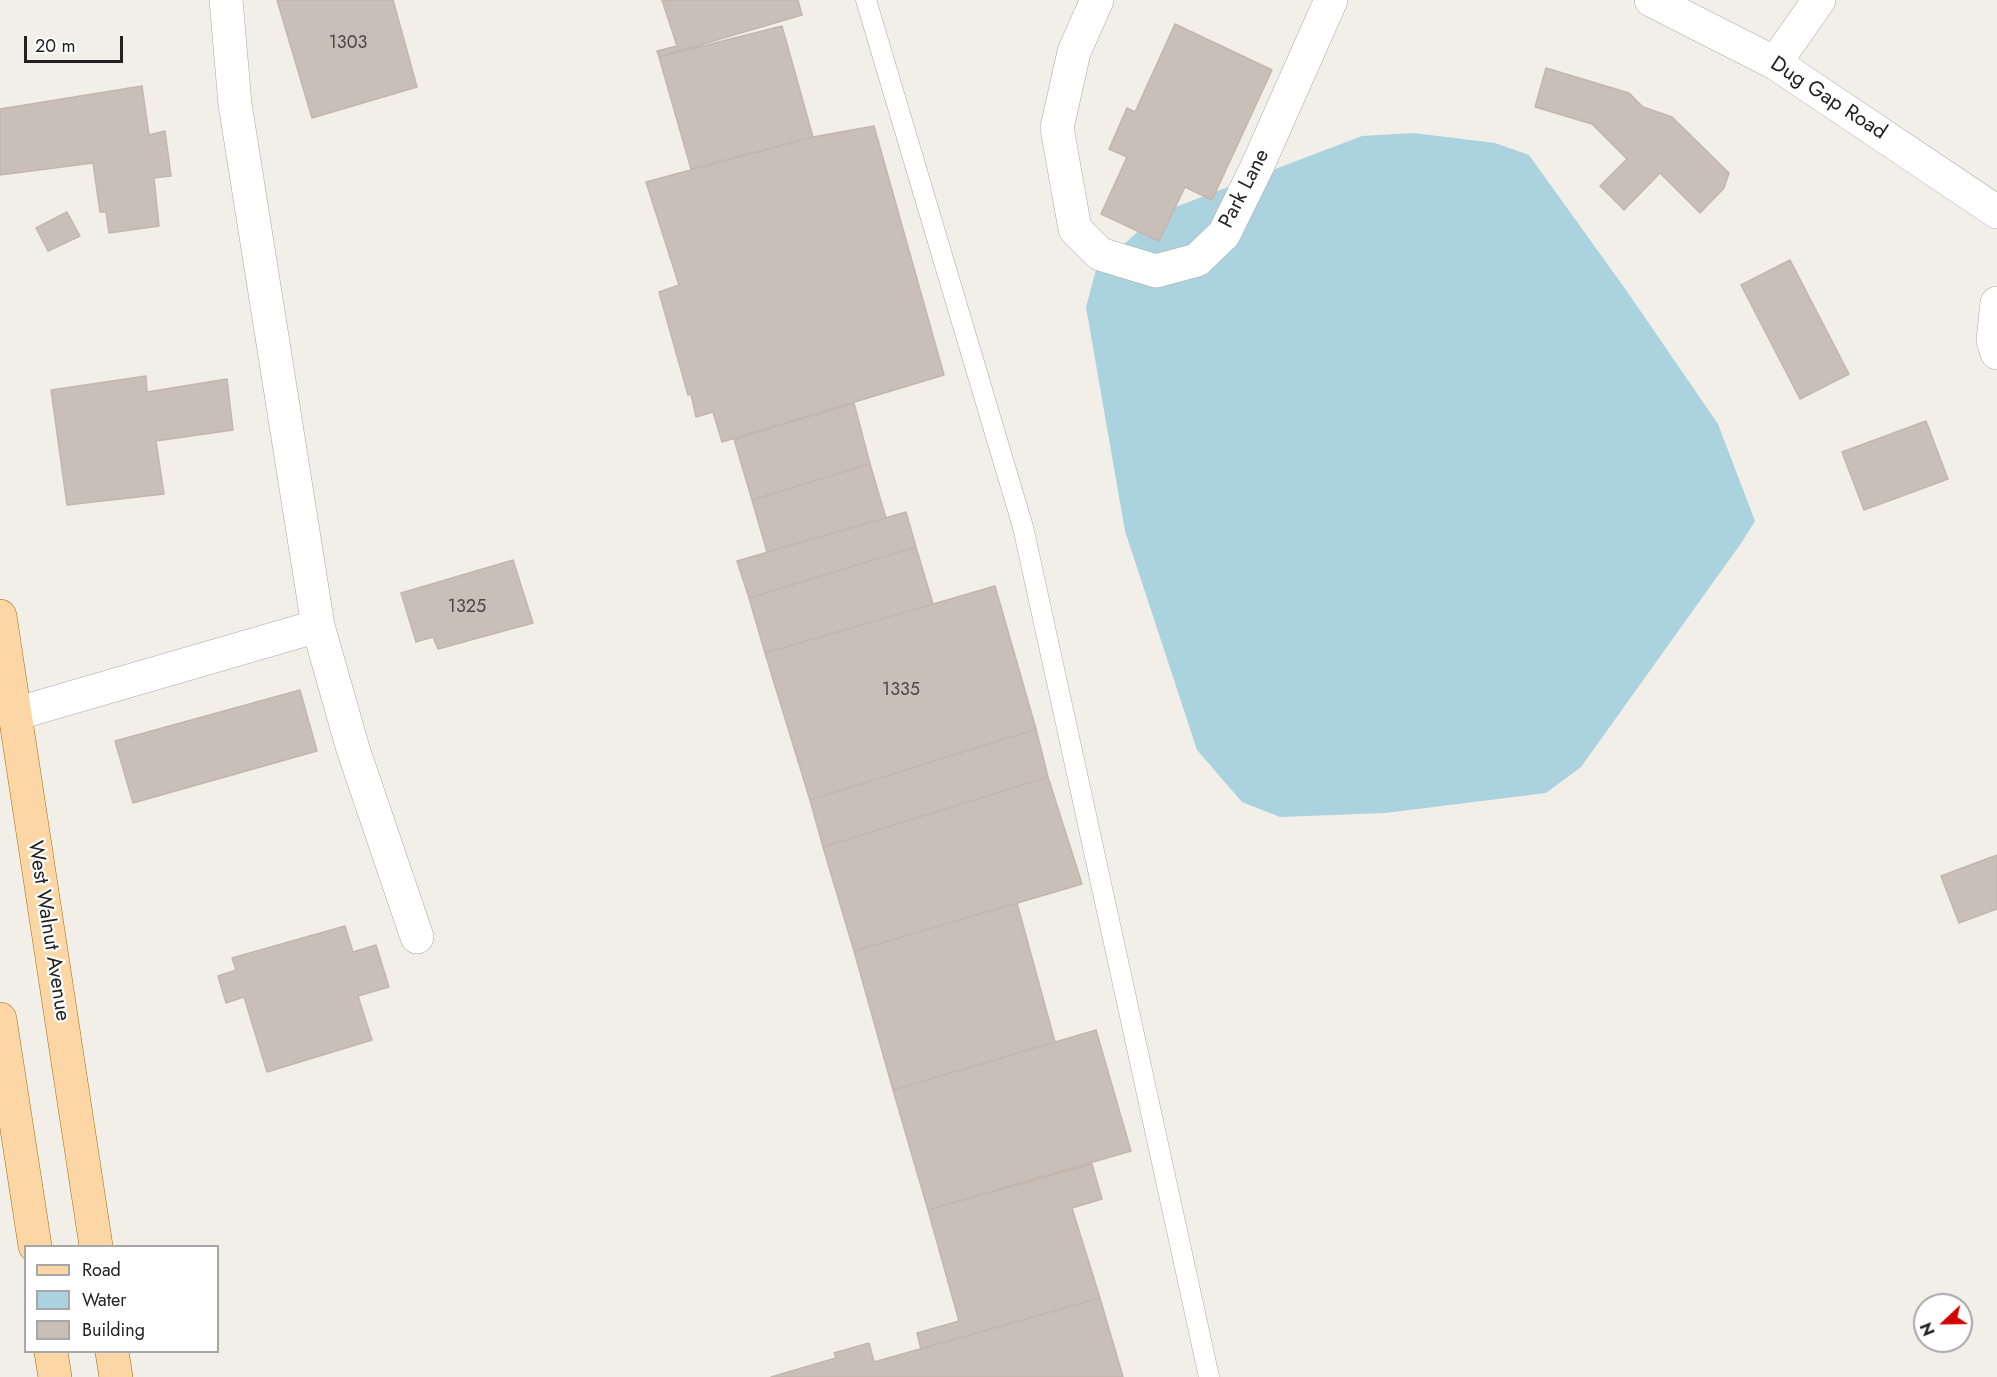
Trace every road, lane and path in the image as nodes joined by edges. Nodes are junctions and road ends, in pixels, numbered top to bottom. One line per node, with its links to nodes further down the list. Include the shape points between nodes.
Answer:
1 (226, 0): 12 (street, via 235,104)
2 (866, 0): 22 (lane, via 1023,527)
3 (1096, 0): 4 (street, Park Lane, via 1074,52 1057,128 1075,229 1100,254 1156,271 1197,260 1224,234)
4 (1331, 0)
5 (1650, 0): 7 (street, Dug Gap Road)
6 (1819, 0): 7 (street)
7 (1775, 63): 8 (street, Dug Gap Road)
8 (1997, 212)
9 (1997, 303): 10 (street, via 1993,340)
10 (1997, 352)
11 (0, 616): 13 (main road, West Walnut Avenue)
12 (318, 626): 13 (street); 14 (street, via 353,749)
13 (15, 714): 17 (main road, West Walnut Avenue)
14 (417, 937)
15 (0, 1018): 16 (main road)
16 (35, 1245)
17 (96, 1245)
18 (51, 1353): 20 (main road)
19 (112, 1353): 21 (main road)
20 (55, 1377)
21 (116, 1377)
22 (1209, 1377)

